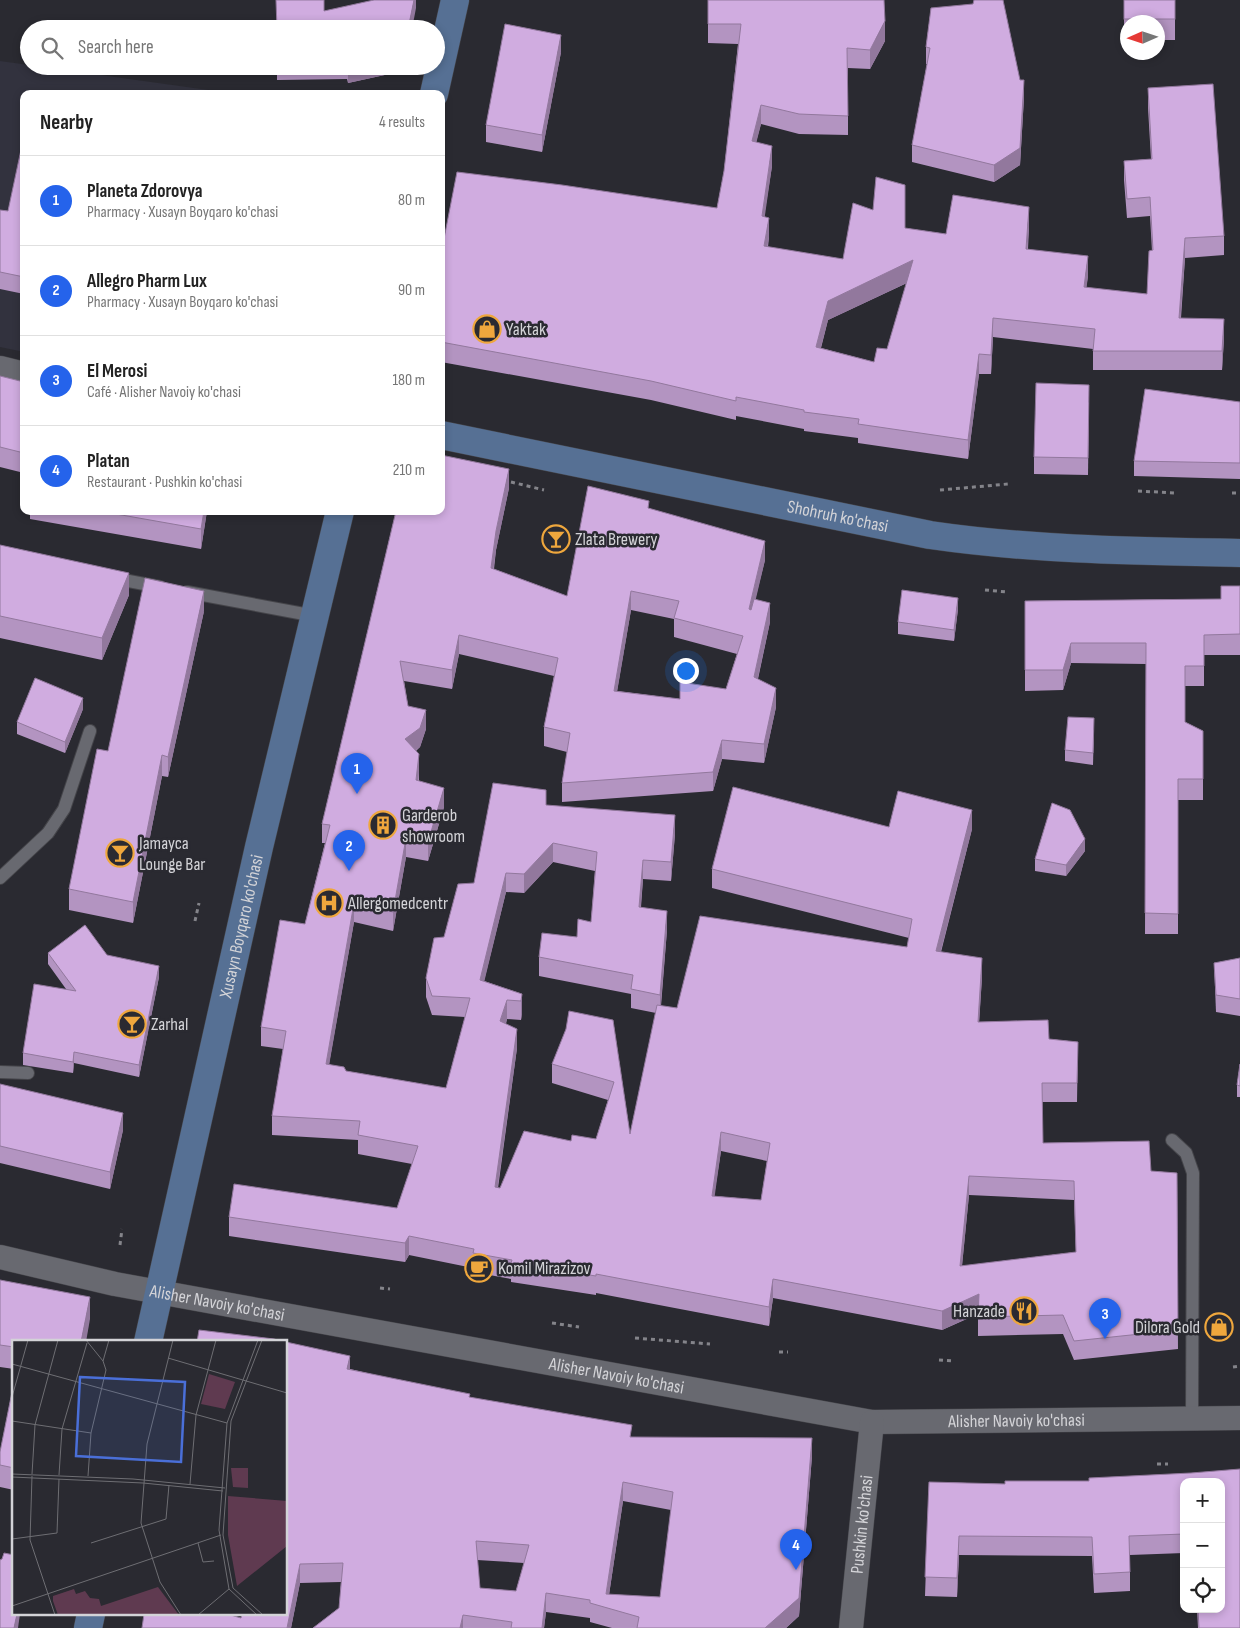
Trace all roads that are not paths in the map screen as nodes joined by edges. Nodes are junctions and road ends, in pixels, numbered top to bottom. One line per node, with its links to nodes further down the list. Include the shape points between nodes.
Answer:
1 (455, 0): 2 (main road)
2 (445, 45)
3 (438, 75): 4 (main road)
4 (435, 90)
5 (0, 368): 6 (street)
6 (20, 373)
7 (445, 436): 9 (main road, Shohruh ko'chasi, via 930,535 996,545)
8 (339, 515): 11 (main road, Xusayn Boyqaro ko'chasi)
9 (1240, 553)
10 (105, 576): 11 (lane)
11 (315, 616): 18 (main road, Xusayn Boyqaro ko'chasi, via 259,847)
12 (90, 731): 13 (lane, via 64,809 48,833)
13 (0, 878)
14 (0, 1072): 15 (lane)
15 (28, 1073)
16 (1172, 1140): 20 (lane, via 1186,1153 1193,1173)
17 (0, 1257): 18 (street, Alisher Navoiy ko'chasi)
18 (159, 1291): 19 (main road, Xusayn Boyqaro ko'chasi); 22 (street, Alisher Navoiy ko'chasi)
19 (148, 1340)
20 (1192, 1418): 21 (street, Alisher Navoiy ko'chasi); 22 (street, Alisher Navoiy ko'chasi)
21 (1240, 1418)
22 (872, 1422): 23 (street, Pushkin ko'chasi)
23 (851, 1628)

